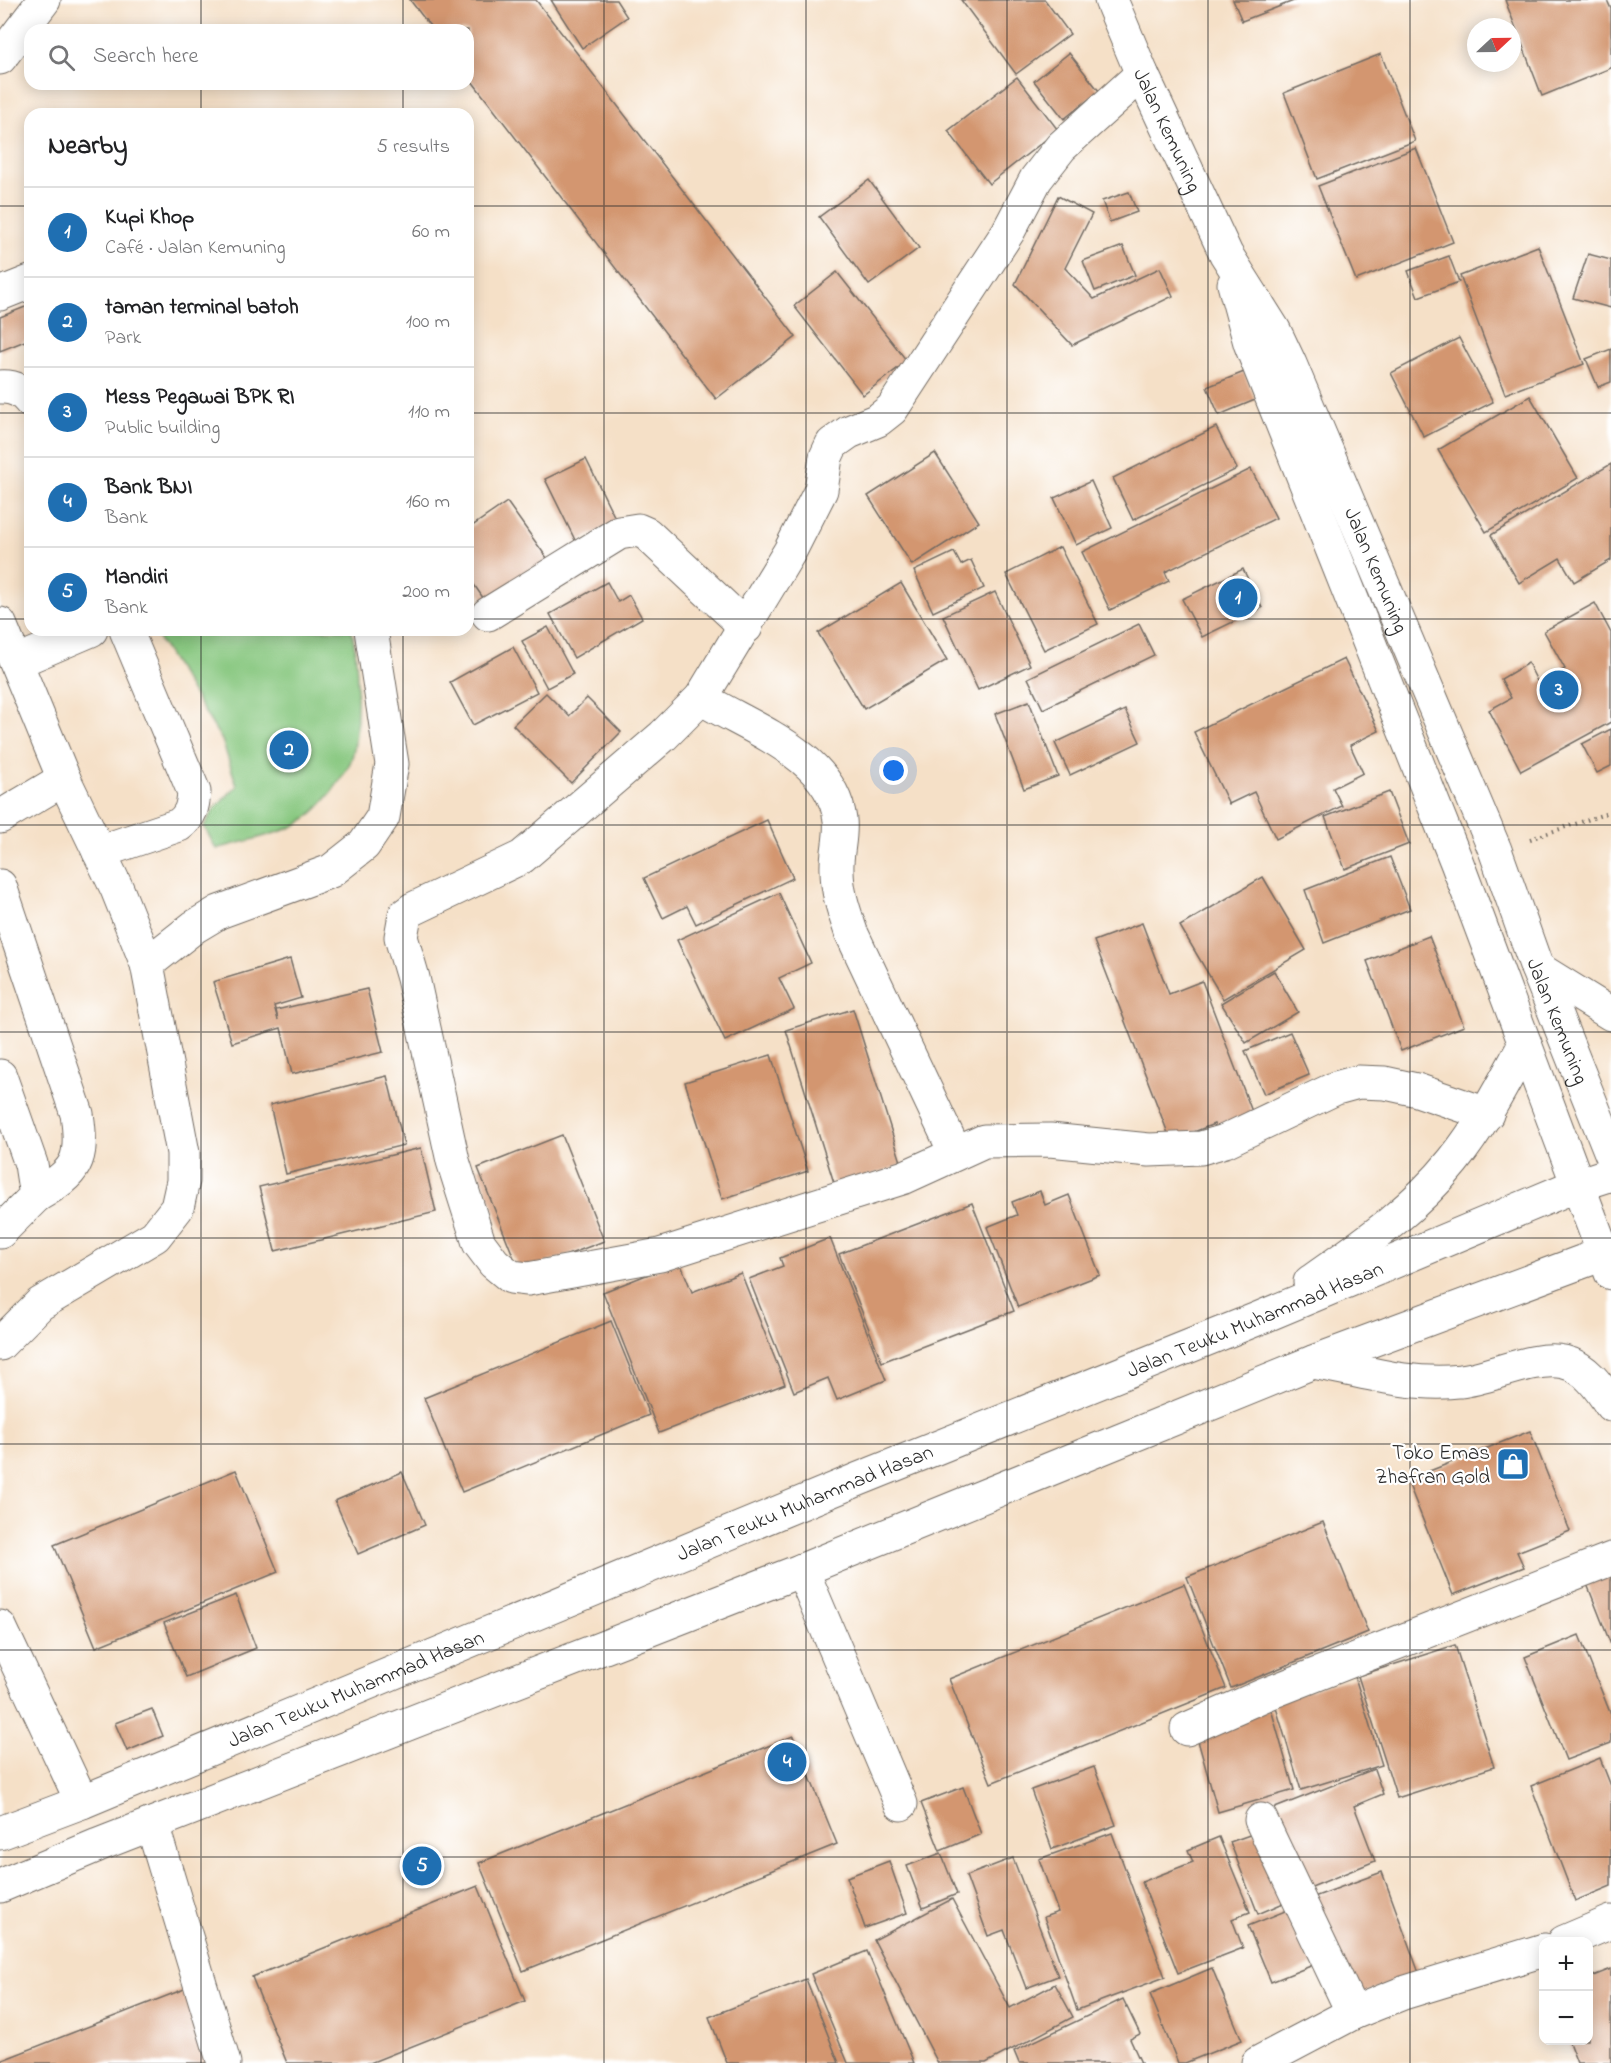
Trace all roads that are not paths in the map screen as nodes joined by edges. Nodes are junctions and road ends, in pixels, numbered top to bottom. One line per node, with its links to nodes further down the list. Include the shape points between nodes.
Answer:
1 (44, 0): 3 (main road)
2 (1111, 0): 6 (main road, Jalan Kemuning)
3 (25, 24)
4 (24, 26): 5 (main road)
5 (0, 57)
6 (1142, 74): 7 (main road, Jalan Kemuning); 14 (main road, via 1061,147 1036,179 1008,232 892,409 832,444 821,490)
7 (1226, 254): 25 (main road, Jalan Kemuning, via 1274,330 1290,364 1495,850); 27 (main road, via 1250,343)
8 (24, 284): 9 (main road)
9 (0, 294)
10 (0, 387): 11 (main road, via 9,386)
11 (24, 394)
12 (488, 614): 14 (main road, via 619,533 638,530 647,534)
13 (0, 624): 18 (main road)
14 (746, 627): 19 (main road)
15 (77, 636): 18 (main road)
16 (129, 636): 22 (main road, via 194,792 194,802 187,819 179,825)
17 (372, 636): 24 (main road, via 392,764 383,817 364,845 330,871 219,912)
18 (16, 662): 20 (main road)
19 (700, 698): 30 (main road, via 794,751 814,768 831,791 840,818 840,899 851,932); 30 (main road, via 663,736 522,857 405,915 401,937 453,1161 479,1243 511,1277 528,1279 580,1271 660,1255 795,1214 905,1177)
20 (64, 779): 21 (main road); 22 (main road)
21 (0, 816)
22 (99, 852): 24 (main road)
23 (0, 886): 34 (main road, via 77,1114 81,1143 76,1162 58,1183)
24 (147, 964): 38 (main road, via 183,1153 183,1181 177,1208 155,1236 40,1304)
25 (1537, 968): 26 (main road); 31 (main road, Jalan Kemuning)
26 (1611, 1014)
27 (1525, 1044): 29 (main road); 33 (main road)
28 (0, 1076): 34 (main road, via 31,1164)
29 (1486, 1114): 30 (main road, via 1417,1090 1358,1082 1201,1148 1149,1150 1016,1139 984,1141); 37 (main road, via 1452,1162 1415,1200 1367,1242)
30 (956, 1152)
31 (1611, 1153)
32 (1611, 1174): 33 (main road, Jalan Teuku Muhammad Hasan)
33 (1577, 1185): 36 (main road); 37 (main road, Jalan Teuku Muhammad Hasan)
34 (36, 1196): 35 (main road)
35 (0, 1232)
36 (1609, 1259): 39 (main road)
37 (1257, 1319): 45 (main road, Jalan Teuku Muhammad Hasan, via 837,1488)
38 (0, 1344)
39 (1313, 1362): 40 (main road, via 1420,1382 1460,1382 1546,1361 1565,1362 1596,1384); 42 (main road)
40 (1611, 1405)
41 (1611, 1559): 44 (main road)
42 (802, 1570): 46 (main road); 48 (main road)
43 (0, 1626): 45 (main road)
44 (1186, 1729)
45 (82, 1802): 49 (main road, Jalan Teuku Muhammad Hasan); 50 (main road)
46 (901, 1804)
47 (1261, 1820): 55 (main road)
48 (152, 1824): 50 (main road); 56 (main road)
49 (2, 1825): 51 (main road)
50 (98, 1845): 51 (main road)
51 (13, 1881)
52 (1611, 1922): 53 (main road)
53 (1574, 1937)
54 (1539, 1952): 55 (main road)
55 (1353, 2013): 57 (main road)
56 (224, 2063)
57 (1258, 2063)

